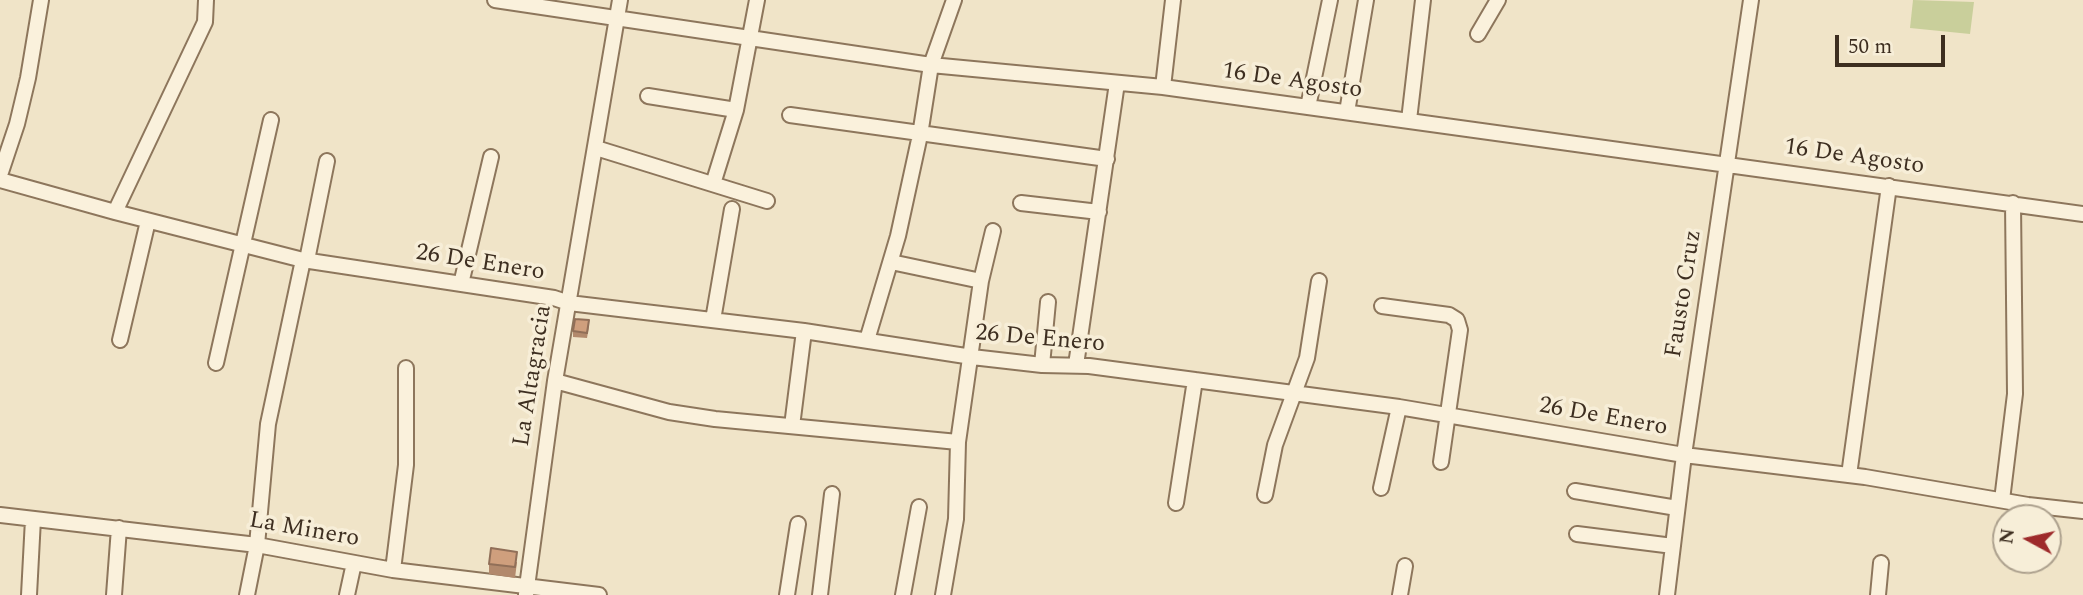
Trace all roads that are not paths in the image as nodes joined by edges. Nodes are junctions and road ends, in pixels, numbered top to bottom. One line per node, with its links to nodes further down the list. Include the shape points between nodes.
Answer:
1 (41, 0): 32 (street, via 23,101)
2 (206, 0): 39 (street, via 205,22)
3 (495, 0): 13 (street, 16 De Agosto)
4 (620, 0): 13 (street, La Altagracia)
5 (757, 0): 15 (street)
6 (954, 0): 16 (street)
7 (1173, 0): 18 (street)
8 (1330, 0): 20 (street)
9 (1366, 0): 22 (street)
10 (1423, 0): 25 (street)
11 (1498, 0): 14 (street)
12 (1751, 0): 31 (street, Fausto Cruz)
13 (618, 19): 15 (street, 16 De Agosto); 27 (street, La Altagracia)
14 (1478, 34)
15 (748, 37): 16 (street, 16 De Agosto); 21 (street)
16 (931, 65): 17 (street, 16 De Agosto); 26 (street)
17 (1117, 83): 18 (street, 16 De Agosto); 29 (street)
18 (1163, 87): 20 (street, 16 De Agosto)
19 (648, 96): 21 (street)
20 (1308, 107): 22 (street, 16 De Agosto)
21 (736, 110): 33 (street)
22 (1347, 112): 25 (street, 16 De Agosto)
23 (790, 115): 26 (street)
24 (271, 120): 44 (street)
25 (1409, 120): 31 (street, 16 De Agosto)
26 (920, 135): 29 (street); 46 (street)
27 (596, 148): 33 (street); 51 (street, La Altagracia)
28 (491, 157): 49 (street)
29 (1107, 159): 40 (street)
30 (327, 161): 45 (street)
31 (1728, 163): 34 (street, 16 De Agosto); 69 (street, Fausto Cruz)
32 (0, 177): 39 (street, 26 De Enero)
33 (713, 184): 35 (street)
34 (1889, 186): 37 (street, 16 De Agosto); 71 (street)
35 (767, 201)
36 (1021, 203): 40 (street)
37 (2013, 203): 41 (street, 16 De Agosto); 76 (street, via 2015,394)
38 (732, 209): 53 (street)
39 (115, 212): 42 (street, 26 De Enero)
40 (1099, 212): 60 (street)
41 (2083, 214)
42 (148, 221): 44 (street, 26 De Enero); 55 (street)
43 (993, 231): 47 (street)
44 (244, 245): 45 (street, 26 De Enero); 58 (street)
45 (305, 260): 49 (street, 26 De Enero); 86 (street, via 268,424)
46 (891, 262): 47 (street); 56 (street)
47 (981, 281): 57 (street)
48 (1319, 281): 64 (street, via 1307,358)
49 (461, 284): 51 (street, 26 De Enero)
50 (1048, 302): 59 (street)
51 (569, 303): 53 (street, 26 De Enero); 63 (street, La Altagracia)
52 (1382, 306): 66 (street, via 1457,320 1460,330)
53 (713, 320): 54 (street, 26 De Enero)
54 (804, 331): 56 (street, 26 De Enero); 67 (street)
55 (120, 340)
56 (867, 340): 57 (street, 26 De Enero)
57 (972, 357): 59 (street, 26 De Enero); 68 (street)
58 (216, 363)
59 (1042, 365): 60 (street, 26 De Enero)
60 (1076, 365): 62 (street, 26 De Enero)
61 (406, 368): 91 (street, via 406,465)
62 (1195, 380): 64 (street, 26 De Enero); 77 (street)
63 (555, 381): 67 (street, via 669,412); 92 (street, La Altagracia)
64 (1292, 393): 65 (street, 26 De Enero); 75 (street)
65 (1399, 407): 66 (street, 26 De Enero); 72 (street)
66 (1448, 415): 69 (street, 26 De Enero); 70 (street)
67 (792, 426): 68 (street)
68 (958, 442): 101 (street, via 956,519)
69 (1684, 455): 71 (street, 26 De Enero); 79 (street, Fausto Cruz)
70 (1441, 462)
71 (1849, 475): 76 (street, 26 De Enero)
72 (1381, 488)
73 (1575, 491): 79 (street)
74 (832, 494): 99 (street)
75 (1265, 495)
76 (2002, 500): 80 (street, 26 De Enero)
77 (1176, 503)
78 (919, 506): 100 (street)
79 (1677, 508): 87 (street, Fausto Cruz)
80 (2083, 511)
81 (0, 515): 82 (street, La Minero)
82 (33, 519): 84 (street, La Minero); 93 (street)
83 (799, 524): 98 (street)
84 (119, 528): 86 (street, La Minero); 94 (street)
85 (1577, 534): 87 (street)
86 (257, 545): 88 (street, La Minero); 95 (street)
87 (1673, 546): 103 (street, Fausto Cruz)
88 (354, 564): 91 (street, La Minero); 96 (street)
89 (1881, 564): 104 (street)
90 (1405, 566): 102 (street)
91 (393, 570): 92 (street, La Minero)
92 (527, 590): 97 (street, La Minero)
93 (29, 595)
94 (114, 595)
95 (247, 595)
96 (347, 595)
97 (599, 595)
98 (787, 595)
99 (820, 595)
100 (903, 595)
101 (943, 595)
102 (1400, 595)
103 (1667, 595)
104 (1878, 595)

